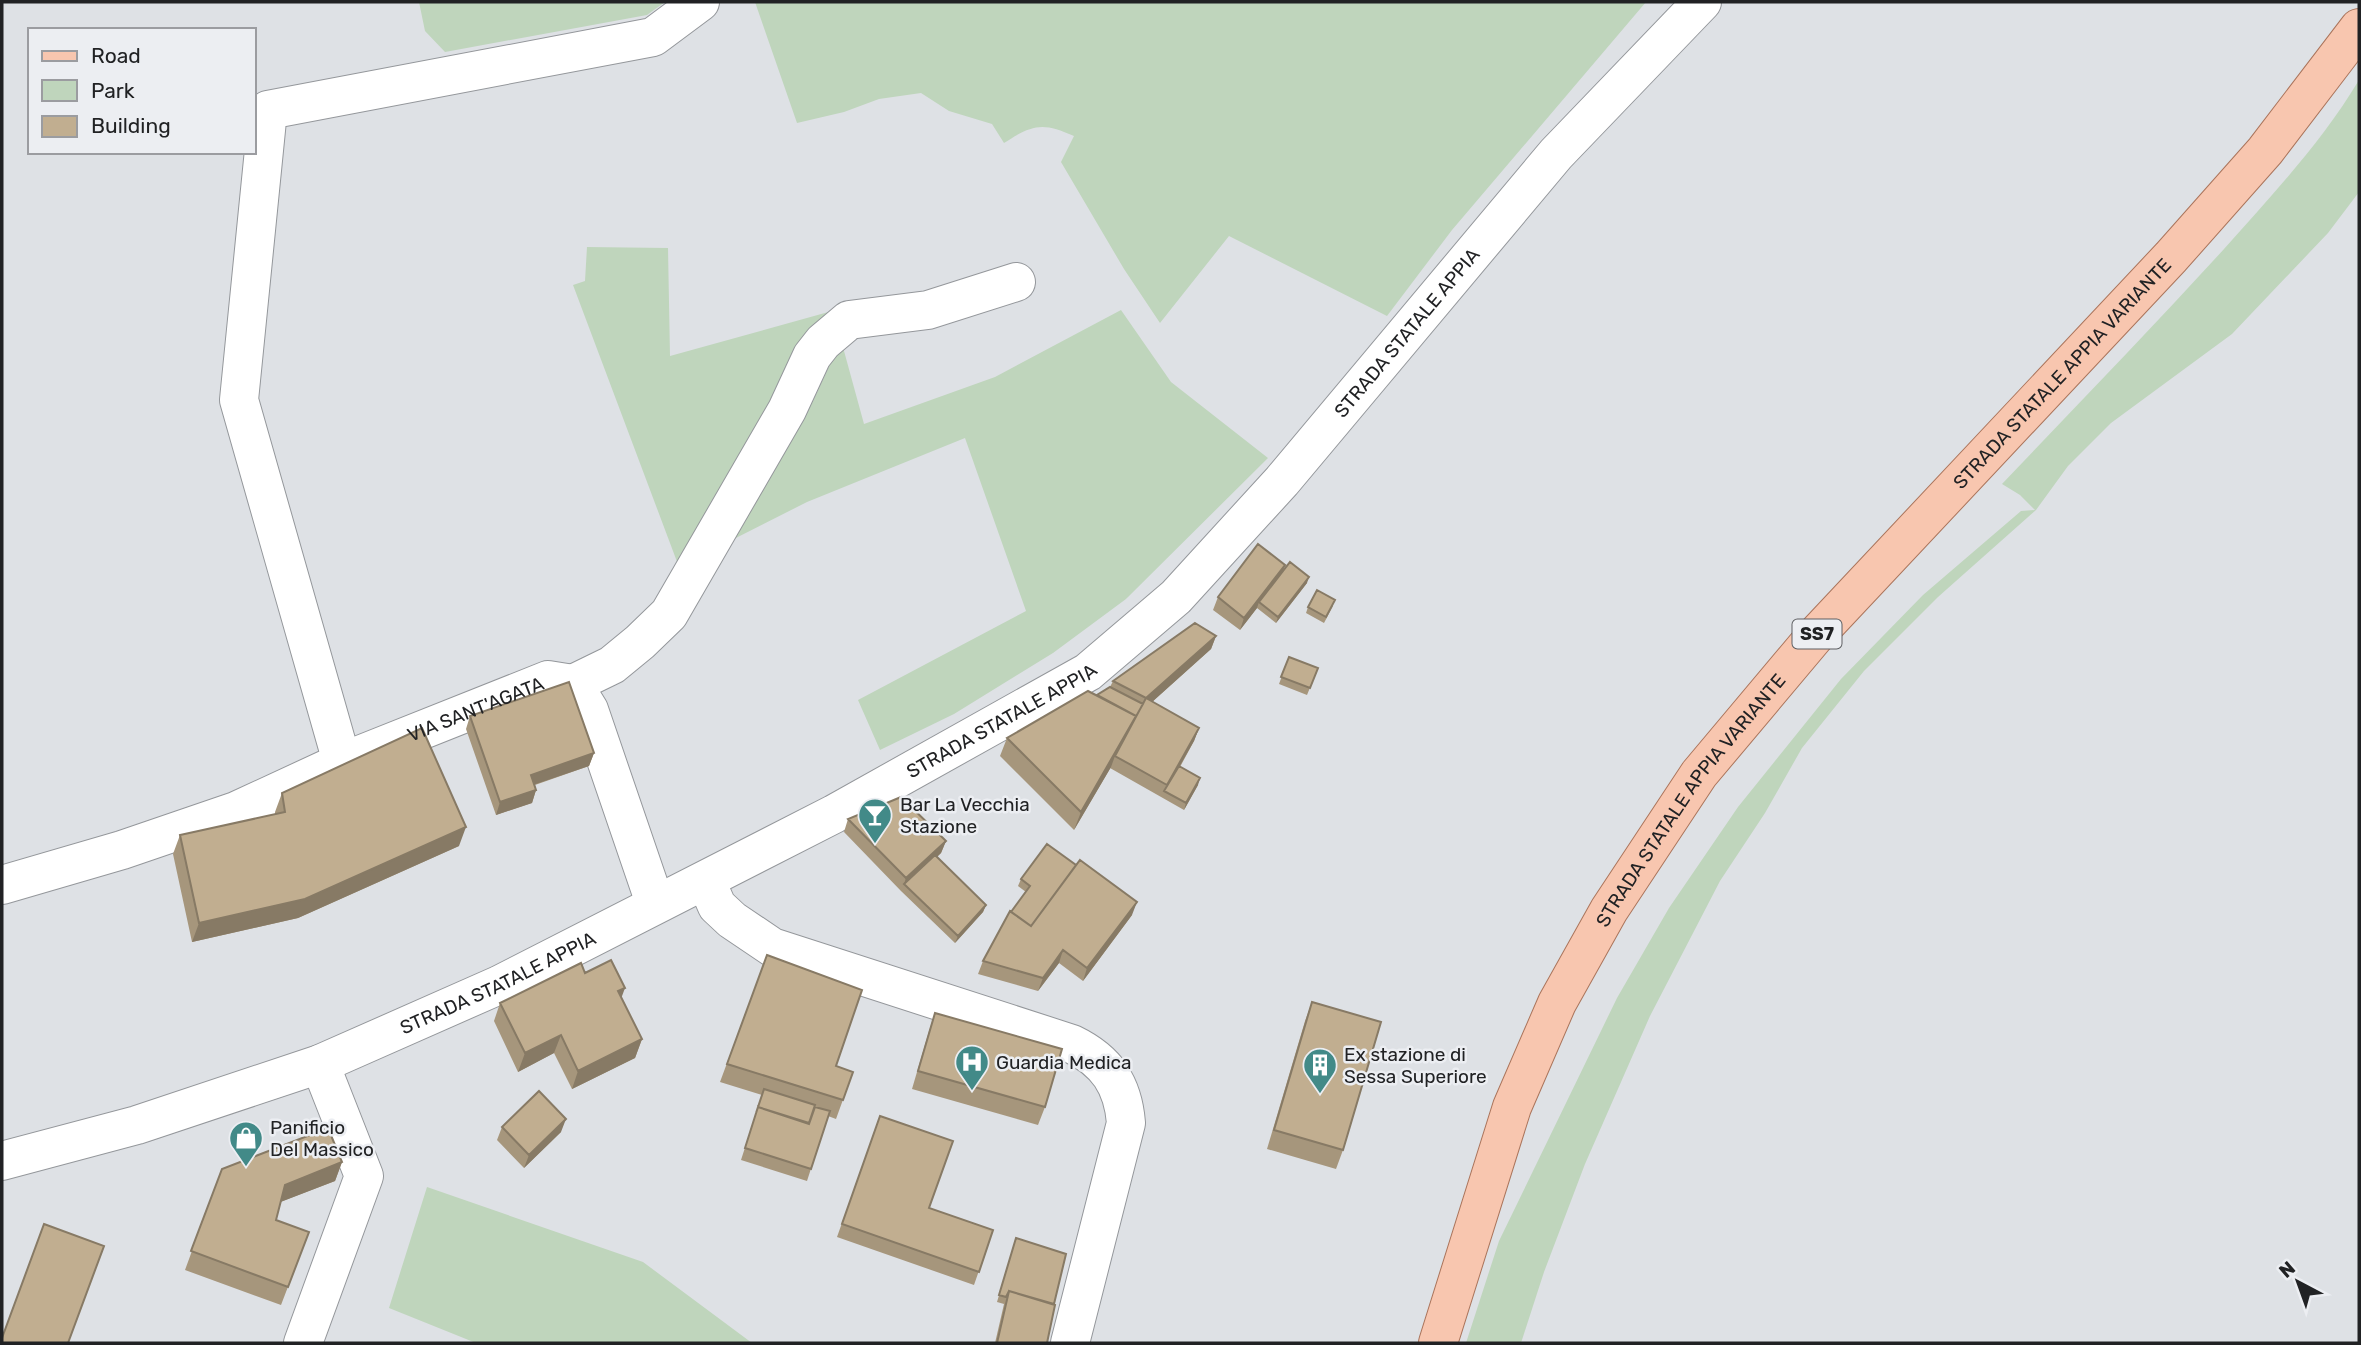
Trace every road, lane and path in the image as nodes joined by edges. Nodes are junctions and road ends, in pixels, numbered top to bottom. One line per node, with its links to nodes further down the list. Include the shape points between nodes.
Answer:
1 (700, 2): 6 (street, via 653,37 268,110 239,400)
2 (1702, 2): 7 (street, STRADA STATALE APPIA, via 1556,154 1282,481 1176,597 1088,672)
3 (2359, 28): 14 (main road, STRADA STATALE APPIA VARIANTE / SS7, via 2265,151 1815,636 1699,774 1609,911 1557,1003 1511,1107)
4 (1016, 282): 5 (street, via 928,310 849,320 823,342 669,614 612,665)
5 (573, 684): 6 (street, VIA SANT'AGATA, via 548,680); 9 (street, VIA SANT'AGATA, via 589,710)
6 (342, 762): 8 (street, VIA SANT'AGATA, via 236,811)
7 (705, 881): 9 (street, STRADA STATALE APPIA); 13 (street, via 718,906 732,920 772,947 1072,1044 1103,1063 1121,1092 1126,1123)
8 (2, 885)
9 (655, 903): 10 (street, STRADA STATALE APPIA, via 499,985)
10 (320, 1064): 11 (street, STRADA STATALE APPIA, via 137,1125); 12 (street, via 364,1176)
11 (2, 1161)
12 (303, 1343)
13 (1070, 1343)
14 (1438, 1343)

